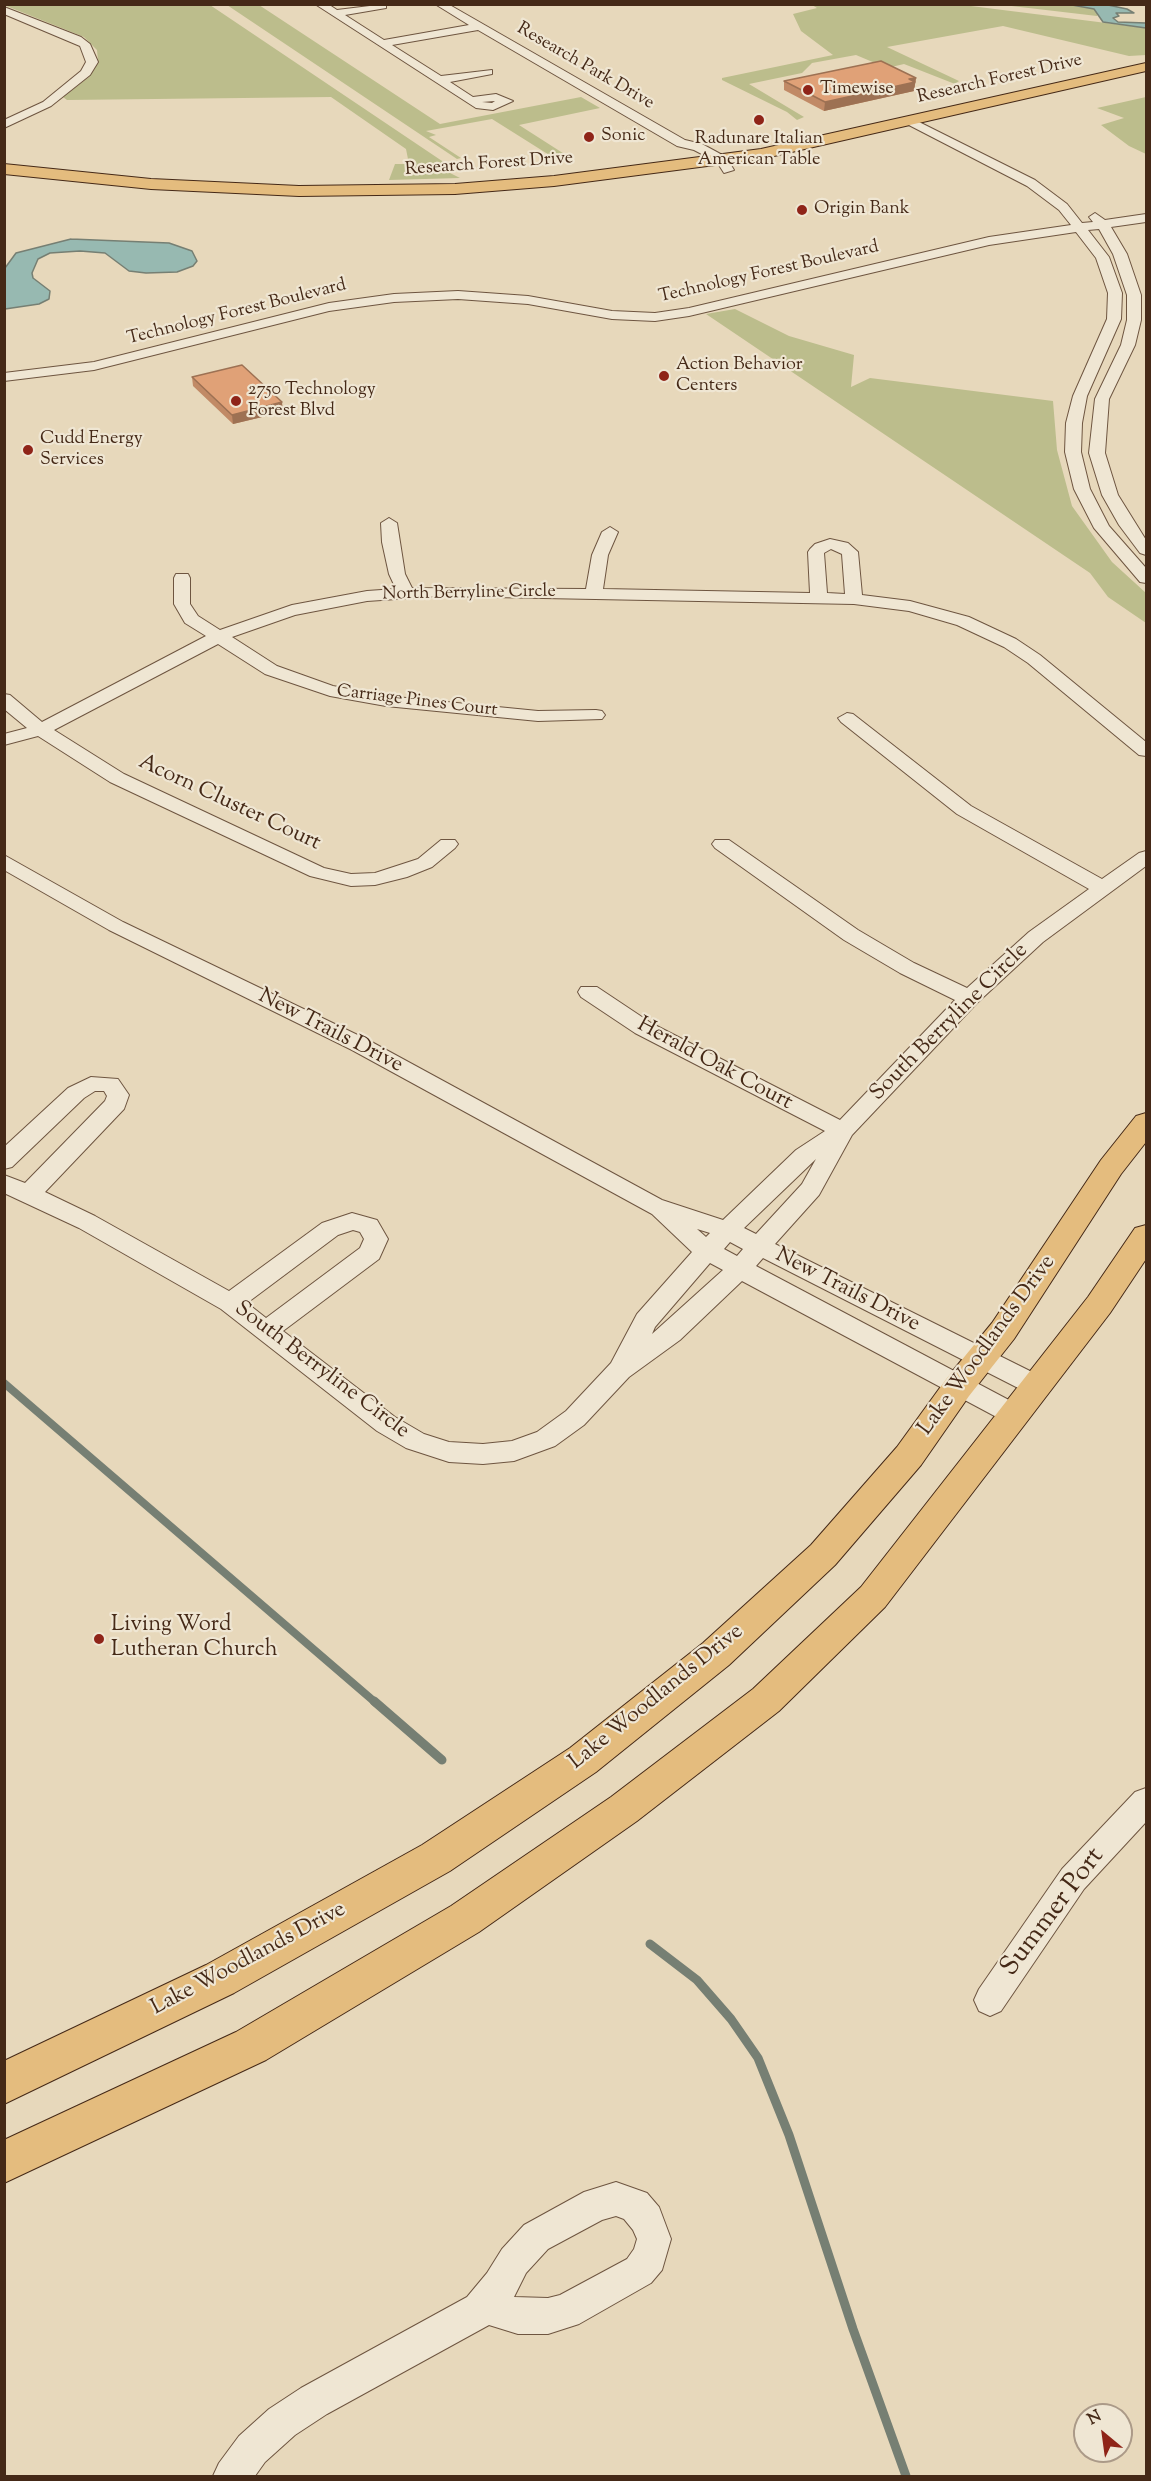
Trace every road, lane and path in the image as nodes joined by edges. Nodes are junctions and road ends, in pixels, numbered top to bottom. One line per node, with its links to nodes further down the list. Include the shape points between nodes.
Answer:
1 (320, 4): 5 (street)
2 (440, 4): 6 (street, Research Park Drive)
3 (382, 6): 5 (street)
4 (4, 10): 13 (street, via 77,39 88,50 93,62 86,73)
5 (335, 14): 7 (street)
6 (482, 29): 7 (street); 17 (street, Research Park Drive)
7 (387, 46): 11 (street)
8 (1146, 67): 14 (main road, Research Forest Drive)
9 (488, 72): 11 (street)
10 (1146, 79): 14 (main road, Research Forest Drive)
11 (440, 80): 12 (street)
12 (474, 100)
13 (47, 104): 15 (street); 16 (street)
14 (925, 123): 18 (main road, Research Forest Drive, via 832,150); 24 (street, via 1024,165); 25 (street, via 1031,183 1063,207)
15 (4, 125)
16 (24, 130)
17 (681, 143): 18 (street, Research Park Drive, via 698,147); 19 (street, Research Park Drive, via 678,149)
18 (725, 165): 19 (main road, Research Forest Drive)
19 (704, 168): 20 (main road, Research Forest Drive, via 376,191 216,188); 21 (main road, Research Forest Drive, via 528,194 376,201 209,198)
20 (4, 169)
21 (4, 180)
22 (1146, 209): 24 (street, Technology Forest Boulevard)
23 (1146, 218): 24 (street, Technology Forest Boulevard)
24 (1100, 222): 25 (street, Technology Forest Boulevard); 27 (street, via 1120,254)
25 (1079, 226): 26 (street, via 1102,257); 28 (street, Technology Forest Boulevard, via 989,241 678,314 612,315 489,297 394,298 329,307 113,362)
26 (1115, 293): 27 (street); 29 (street, via 1114,319)
27 (1134, 295): 30 (street, via 1128,345)
28 (4, 377)
29 (1080, 396): 30 (street); 35 (street, via 1073,452 1082,489 1102,528)
30 (1102, 399): 33 (street, via 1097,453 1110,495)
31 (389, 523): 36 (street, via 397,574)
32 (610, 532): 37 (street, via 600,555)
33 (1146, 550)
34 (182, 578): 40 (street, Carriage Pines Court, via 182,604 191,619)
35 (1146, 578)
36 (406, 593): 37 (street, North Berryline Circle); 40 (street, North Berryline Circle, via 292,610)
37 (594, 593): 38 (street, North Berryline Circle)
38 (819, 598): 39 (street, North Berryline Circle); 39 (street, via 816,552 830,544 849,552)
39 (854, 599): 46 (street, via 938,612 986,630 1034,659)
40 (218, 637): 42 (street, Carriage Pines Court, via 272,670 330,691 386,701 538,716); 44 (street, North Berryline Circle)
41 (4, 699): 44 (street, Acorn Cluster Court)
42 (596, 715)
43 (847, 718): 52 (street, via 964,810)
44 (41, 730): 45 (street, North Berryline Circle); 47 (street, North Berryline Circle, via 26,745); 48 (street, Acorn Cluster Court, via 117,778 317,872 351,880 375,879 425,862)
45 (4, 740)
46 (1146, 751)
47 (4, 755)
48 (448, 844)
49 (722, 844): 54 (street, via 851,935)
50 (1146, 857): 52 (street, South Berryline Circle)
51 (4, 861): 60 (street, New Trails Drive, via 116,926 360,1045)
52 (1101, 887): 54 (street, South Berryline Circle, via 1036,937)
53 (589, 992): 56 (street, Herald Oak Court, via 643,1028)
54 (969, 998): 56 (street, South Berryline Circle)
55 (1146, 1123): 69 (main road, Lake Woodlands Drive, via 1111,1167 1007,1325)
56 (843, 1130): 61 (street, South Berryline Circle, via 804,1156); 63 (street, South Berryline Circle, via 811,1189)
57 (4, 1161): 59 (street, via 76,1092 91,1084 110,1084 118,1095 116,1104)
58 (4, 1183): 59 (street)
59 (30, 1193): 66 (street, South Berryline Circle)
60 (654, 1206): 61 (street, New Trails Drive); 64 (street, New Trails Drive)
61 (727, 1230): 63 (street, New Trails Drive); 64 (street, South Berryline Circle)
62 (1146, 1236): 70 (main road, via 1099,1305)
63 (760, 1246): 65 (street, South Berryline Circle); 69 (street, New Trails Drive)
64 (707, 1251): 65 (street, New Trails Drive); 68 (street, South Berryline Circle, via 646,1321)
65 (739, 1269): 68 (street, South Berryline Circle, via 671,1333); 69 (street, New Trails Drive)
66 (230, 1303): 67 (street, South Berryline Circle); 67 (street, via 330,1229 352,1221 369,1226 376,1239 370,1253)
67 (267, 1330): 68 (street, South Berryline Circle, via 386,1424 415,1441 449,1452 514,1451 546,1439 575,1418)
68 (620, 1370)
69 (969, 1373): 70 (street, New Trails Drive); 70 (street, New Trails Drive); 73 (main road, Lake Woodlands Drive, via 909,1456 823,1555 716,1654 583,1760 436,1858 220,1979)
70 (1024, 1400): 74 (main road, via 873,1597 766,1700 624,1809 465,1919 251,2046)
71 (1146, 1802): 72 (street, Summer Port, via 1073,1879)
72 (990, 2000)
73 (4, 2083)
74 (4, 2162)
75 (480, 2310): 75 (street, via 486,2306 518,2316 548,2316 566,2311 639,2271 650,2258 654,2239 647,2219 635,2205 616,2199 596,2204 536,2238 514,2261); 76 (street, via 282,2422 252,2449)
76 (232, 2476)

